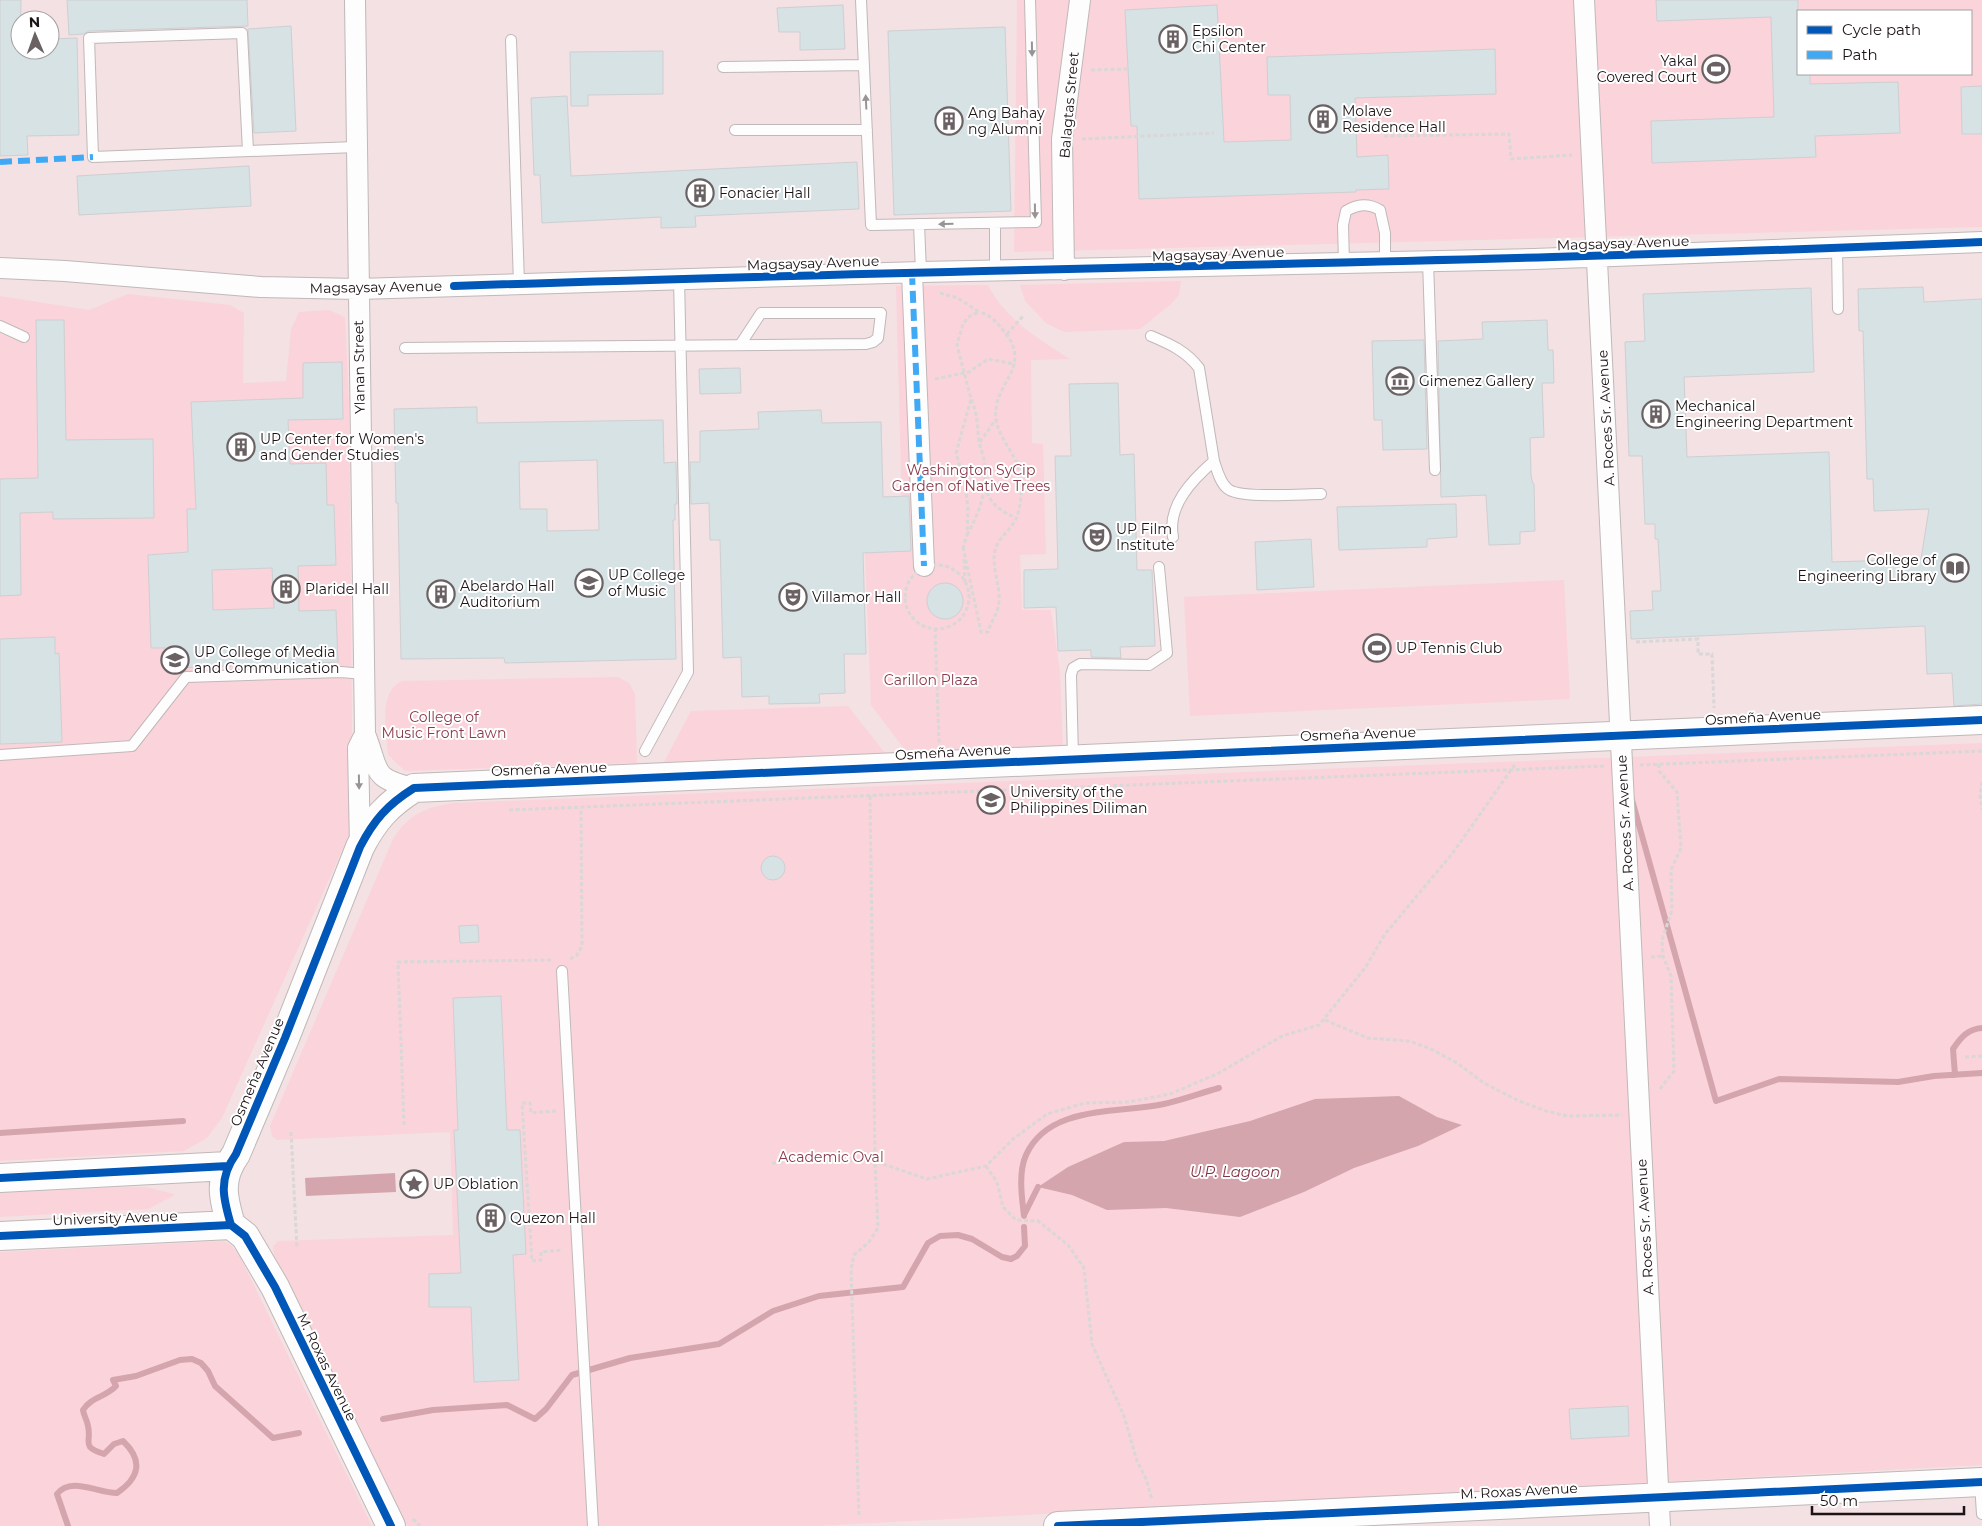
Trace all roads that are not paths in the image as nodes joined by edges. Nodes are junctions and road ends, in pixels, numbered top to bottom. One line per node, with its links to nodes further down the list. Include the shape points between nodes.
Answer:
1 (356, 0): 11 (street, Ylanan Street)
2 (861, 0): 7 (lane)
3 (1030, 0): 13 (lane, one-way to 13, via 1036,222)
4 (1080, 0): 22 (street, Balagtas Street, via 1062,140)
5 (1584, 0): 17 (street, A. Roces Sr. Avenue)
6 (511, 40): 26 (lane)
7 (864, 65): 8 (lane); 10 (lane, one-way to 7)
8 (723, 68)
9 (735, 130): 10 (lane)
10 (867, 130): 14 (lane, via 871,225)
11 (356, 146): 12 (lane); 27 (street, Ylanan Street)
12 (248, 151): 12 (lane, via 93,157 89,38 242,33)
13 (995, 223): 14 (lane, one-way to 14); 23 (lane)
14 (919, 224): 24 (lane)
15 (1982, 242): 16 (street, Magsaysay Avenue)
16 (1837, 248): 17 (street, Magsaysay Avenue); 28 (lane)
17 (1598, 255): 18 (street, Magsaysay Avenue); 44 (street, A. Roces Sr. Avenue)
18 (1428, 261): 19 (street, Magsaysay Avenue); 36 (lane)
19 (1385, 262): 20 (street, Magsaysay Avenue); 20 (lane, via 1385,233 1380,210 1372,206 1356,206 1346,211 1342,225)
20 (1344, 263): 22 (street, Magsaysay Avenue)
21 (0, 268): 27 (street, Magsaysay Avenue, via 261,287)
22 (1064, 270): 23 (street, Magsaysay Avenue)
23 (995, 271): 24 (street, Magsaysay Avenue)
24 (915, 277): 25 (street, Magsaysay Avenue); 39 (street)
25 (679, 279): 26 (street, Magsaysay Avenue); 33 (lane)
26 (519, 284): 27 (street, Magsaysay Avenue)
27 (358, 289): 41 (street, Ylanan Street)
28 (1838, 309)
29 (0, 326): 31 (lane)
30 (1151, 336): 35 (lane, via 1176,347 1191,357 1199,368)
31 (24, 337)
32 (740, 345): 32 (lane, via 866,344 878,338 881,314 761,313); 33 (lane)
33 (680, 346): 34 (lane); 45 (lane, via 688,672)
34 (405, 348)
35 (1214, 461): 37 (lane, via 1218,476 1228,489 1236,492); 38 (lane, via 1197,476 1181,498 1171,521)
36 (1435, 470)
37 (1321, 494)
38 (1173, 537)
39 (924, 566)
40 (1159, 567): 47 (lane, via 1167,653 1149,665 1080,664 1073,668)
41 (364, 674): 43 (street, Ylanan Street); 46 (lane, via 186,677 132,746)
42 (1982, 720): 44 (street, Osmeña Avenue)
43 (364, 734): 48 (street, Ylanan Street, via 371,748 372,762 380,775 390,782); 49 (street, Ylanan Street, one-way to 49, via 358,748)
44 (1621, 735): 47 (street, Osmeña Avenue); 56 (street, A. Roces Sr. Avenue)
45 (645, 751)
46 (0, 755)
47 (1073, 759): 48 (street, Osmeña Avenue)
48 (414, 788): 49 (street, Osmeña Avenue, via 393,801 372,824)
49 (360, 847): 51 (street, Osmeña Avenue, via 278,1055)
50 (562, 971): 59 (lane)
51 (228, 1166): 52 (street); 53 (street, Osmeña Avenue, via 222,1195)
52 (0, 1178)
53 (231, 1225): 54 (street, University Avenue); 58 (street, M. Roxas Avenue, via 245,1236 276,1290)
54 (0, 1236)
55 (1981, 1482): 56 (street, M. Roxas Avenue); 57 (lane)
56 (1658, 1497): 60 (street, M. Roxas Avenue); 61 (street, A. Roces Sr. Avenue)
57 (1982, 1514)
58 (391, 1526)
59 (593, 1526)
60 (1058, 1526)
61 (1660, 1526)

